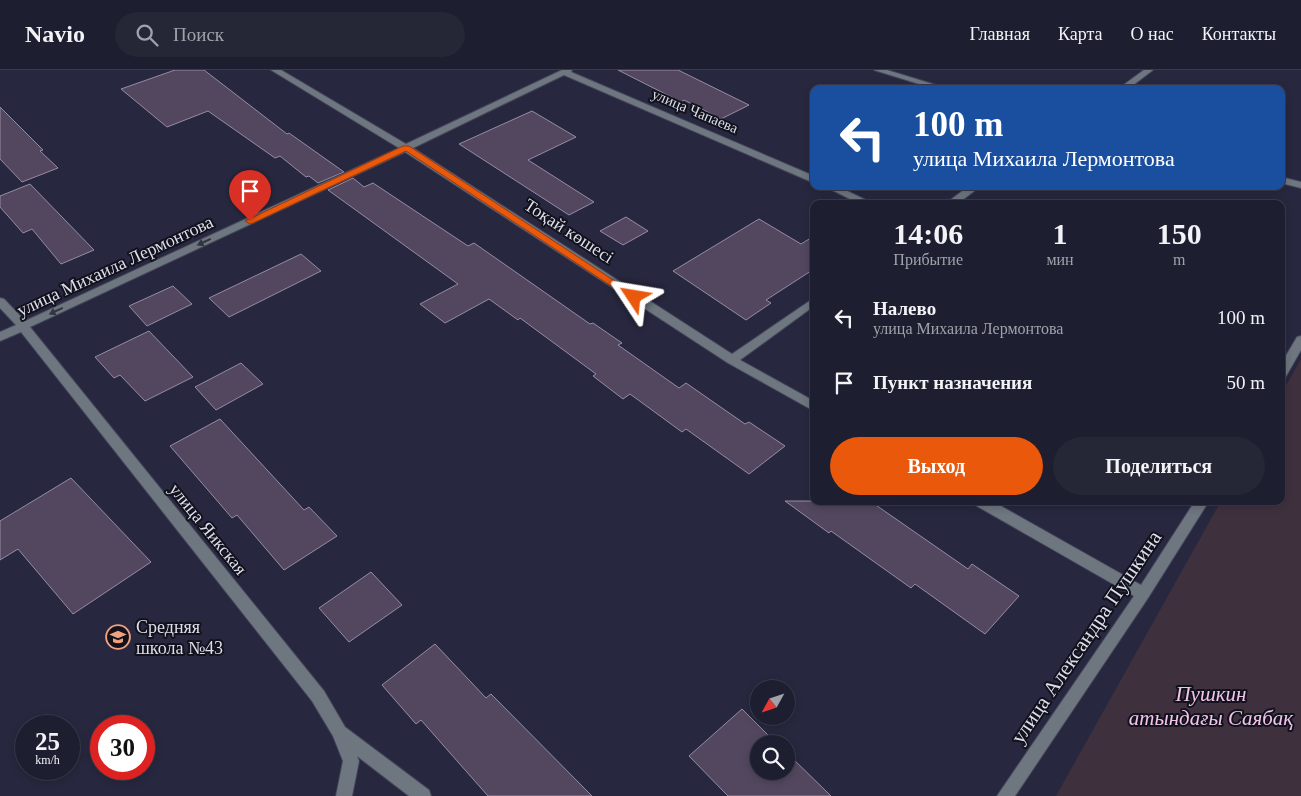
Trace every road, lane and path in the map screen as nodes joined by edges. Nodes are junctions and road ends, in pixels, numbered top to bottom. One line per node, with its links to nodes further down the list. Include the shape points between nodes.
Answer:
1 (275, 70): 7 (street, Тоқай көшесі)
2 (878, 70): 5 (street)
3 (1149, 70): 6 (street)
4 (566, 71): 7 (street, улица Михаила Лермонтова); 8 (street, улица Чапаева)
5 (931, 85)
6 (1128, 85)
7 (406, 148): 17 (street, улица Михаила Лермонтова, one-way to 17); 20 (street, Тоқай көшесі)
8 (810, 178)
9 (1285, 181): 10 (street)
10 (1301, 185)
11 (837, 190): 13 (street)
12 (970, 190): 14 (street)
13 (860, 200)
14 (956, 200)
15 (0, 301): 17 (street, улица Яикская)
16 (810, 304): 20 (street)
17 (23, 326): 18 (street, улица Михаила Лермонтова); 26 (street, улица Яикская, via 318,696)
18 (0, 337)
19 (1301, 340): 21 (street)
20 (732, 360): 22 (street, Тоқай көшесі)
21 (1285, 369)
22 (810, 405)
23 (987, 505): 25 (street)
24 (1199, 505): 25 (street, улица Александра Пушкина)
25 (1143, 594): 29 (street, улица Александра Пушкина)
26 (339, 732): 27 (street, улица Яикская, via 351,760); 28 (street)
27 (344, 796)
28 (423, 796)
29 (1005, 796)

